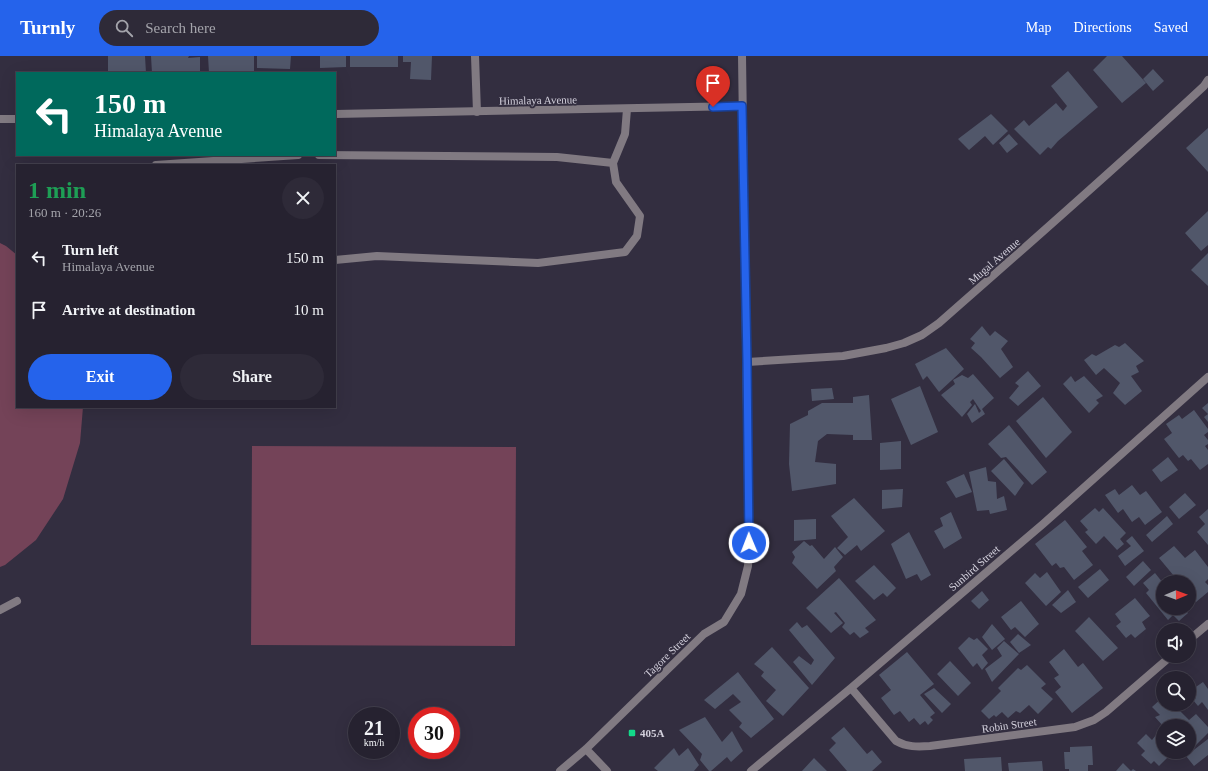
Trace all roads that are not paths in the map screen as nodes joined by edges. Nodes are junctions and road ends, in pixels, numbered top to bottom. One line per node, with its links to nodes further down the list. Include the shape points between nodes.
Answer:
1 (475, 56): 6 (street)
2 (742, 56): 4 (street, Tagore Street)
3 (1208, 80): 15 (street, Mugal Avenue, via 1157,130 1046,230 939,323 922,334 904,343 843,356)
4 (742, 106): 5 (street, Himalaya Avenue); 15 (street, Tagore Street)
5 (627, 109): 6 (street, Himalaya Avenue); 12 (street, via 625,134)
6 (477, 112): 7 (street, Himalaya Avenue)
7 (336, 114)
8 (0, 119): 9 (street)
9 (16, 119)
10 (336, 155): 12 (street, via 558,157)
11 (284, 156): 13 (street)
12 (613, 163): 14 (street, via 616,182 640,216 638,236 625,252 538,263 377,256)
13 (170, 164)
14 (336, 260)
15 (747, 362): 23 (street, Tagore Street, via 749,552 742,594 724,622 704,634)
16 (1208, 377): 22 (street, Sunbird Street, via 1043,524)
17 (17, 601): 18 (street)
18 (0, 610)
19 (1208, 624): 20 (street)
20 (1196, 634)
21 (1163, 663): 22 (street, Robin Street, via 1106,712 1075,727 930,746 912,747 896,740)
22 (851, 688): 26 (street, Sunbird Street)
23 (586, 749): 24 (street, Tagore Street); 25 (street)
24 (560, 771)
25 (607, 771)
26 (751, 771)

